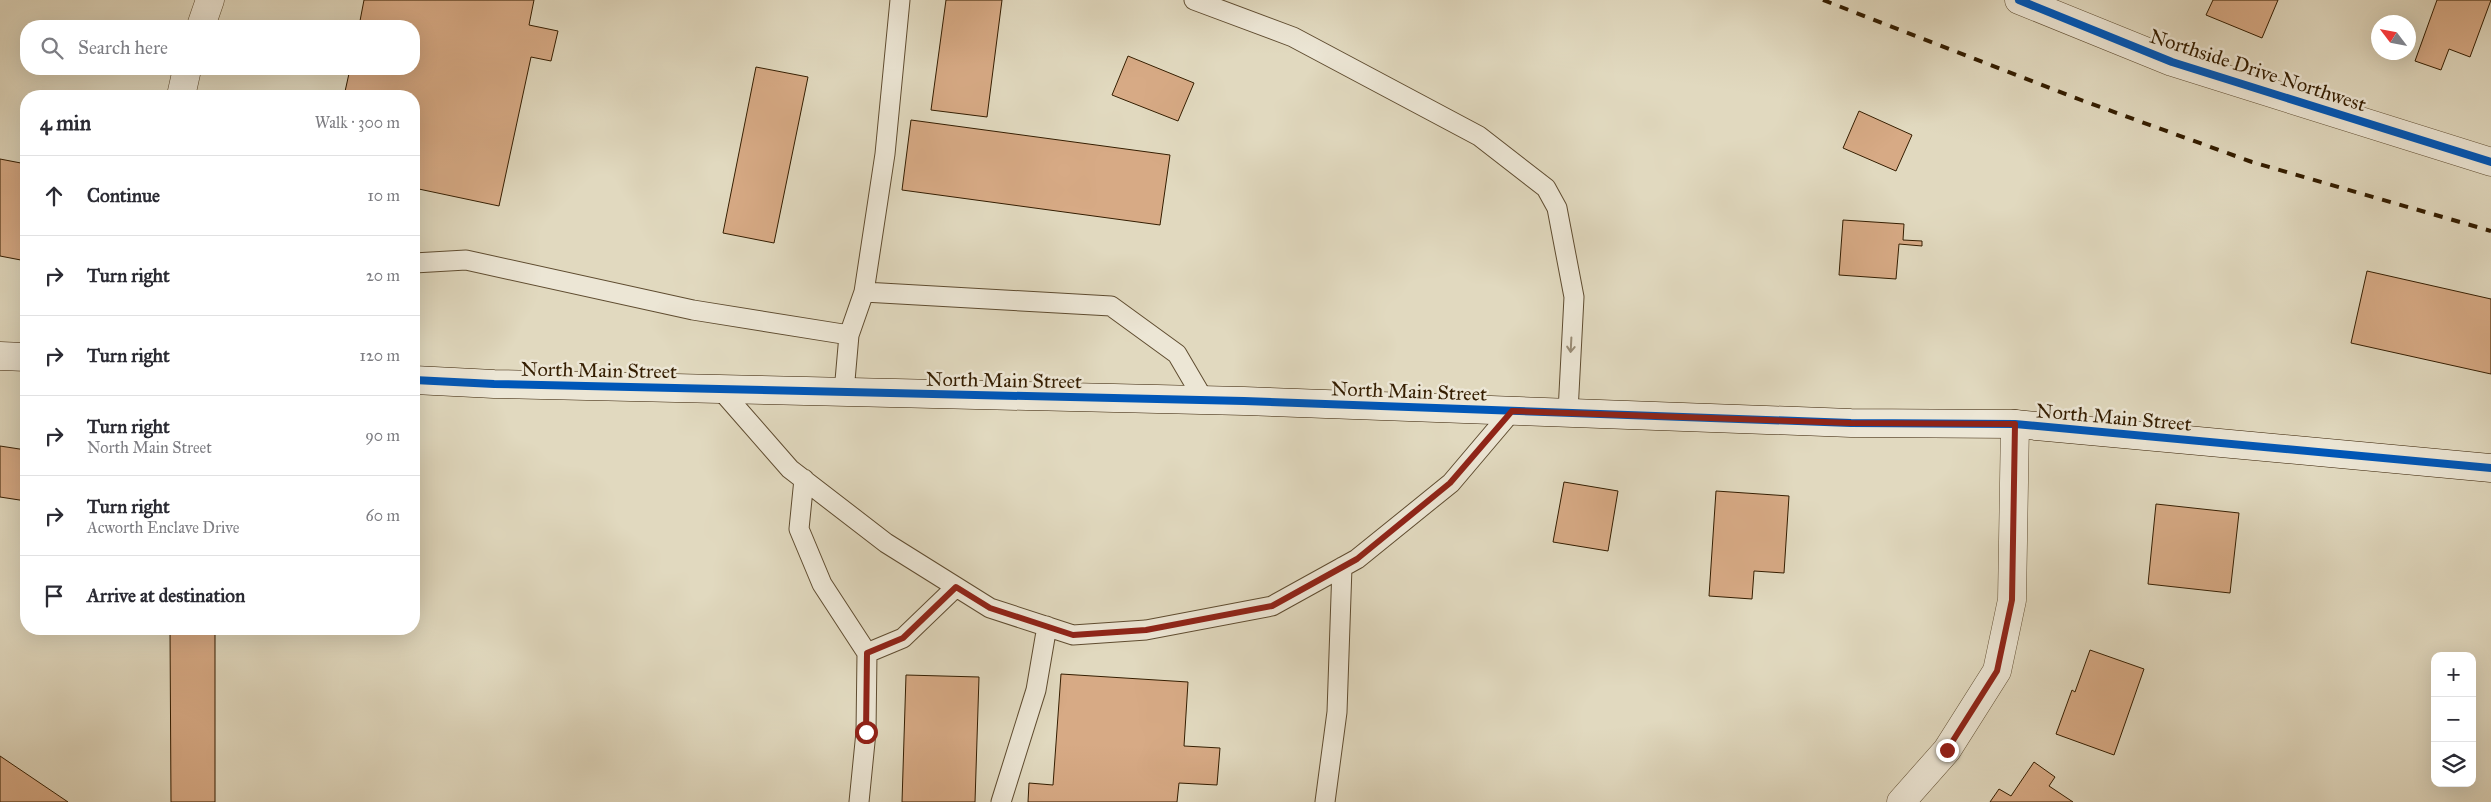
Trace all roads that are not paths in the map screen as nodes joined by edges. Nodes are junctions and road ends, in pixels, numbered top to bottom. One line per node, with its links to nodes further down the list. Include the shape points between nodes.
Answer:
1 (210, 0): 5 (main road)
2 (900, 0): 10 (lane, via 885,154)
3 (1194, 0): 19 (lane, one-way to 19, via 1301,41 1479,136 1546,188 1558,208 1574,297)
4 (2019, 0): 8 (main road, Northside Drive Northwest, via 2172,62)
5 (203, 20)
6 (186, 75): 7 (main road)
7 (182, 90)
8 (2491, 162)
9 (420, 263): 11 (lane, via 466,260 693,310)
10 (864, 292): 11 (lane); 17 (lane, via 1111,306 1177,354)
11 (849, 335): 16 (lane)
12 (0, 356): 13 (main road)
13 (20, 357)
14 (420, 380): 15 (main road, North Main Street)
15 (720, 390): 16 (main road, North Main Street); 22 (lane, via 790,469)
16 (844, 392): 17 (main road, North Main Street)
17 (1204, 400): 18 (main road, North Main Street)
18 (1512, 411): 19 (main road, North Main Street); 23 (lane, via 1450,483 1357,559)
19 (1568, 412): 20 (main road, North Main Street, via 1851,423)
20 (2015, 424): 21 (main road, North Main Street); 30 (main road, via 2012,600 1997,671 1947,750)
21 (2491, 468)
22 (804, 479): 24 (lane, via 886,543); 26 (lane, via 799,529 822,584)
23 (1342, 567): 25 (lane, via 1272,606 1146,630 1073,635); 29 (lane, via 1337,712)
24 (956, 587): 25 (lane, via 990,608); 26 (lane, via 903,638)
25 (1047, 626): 28 (lane, via 1036,690)
26 (867, 653): 27 (lane, via 866,732)
27 (859, 802)
28 (1001, 802)
29 (1325, 802)
30 (1901, 802)

